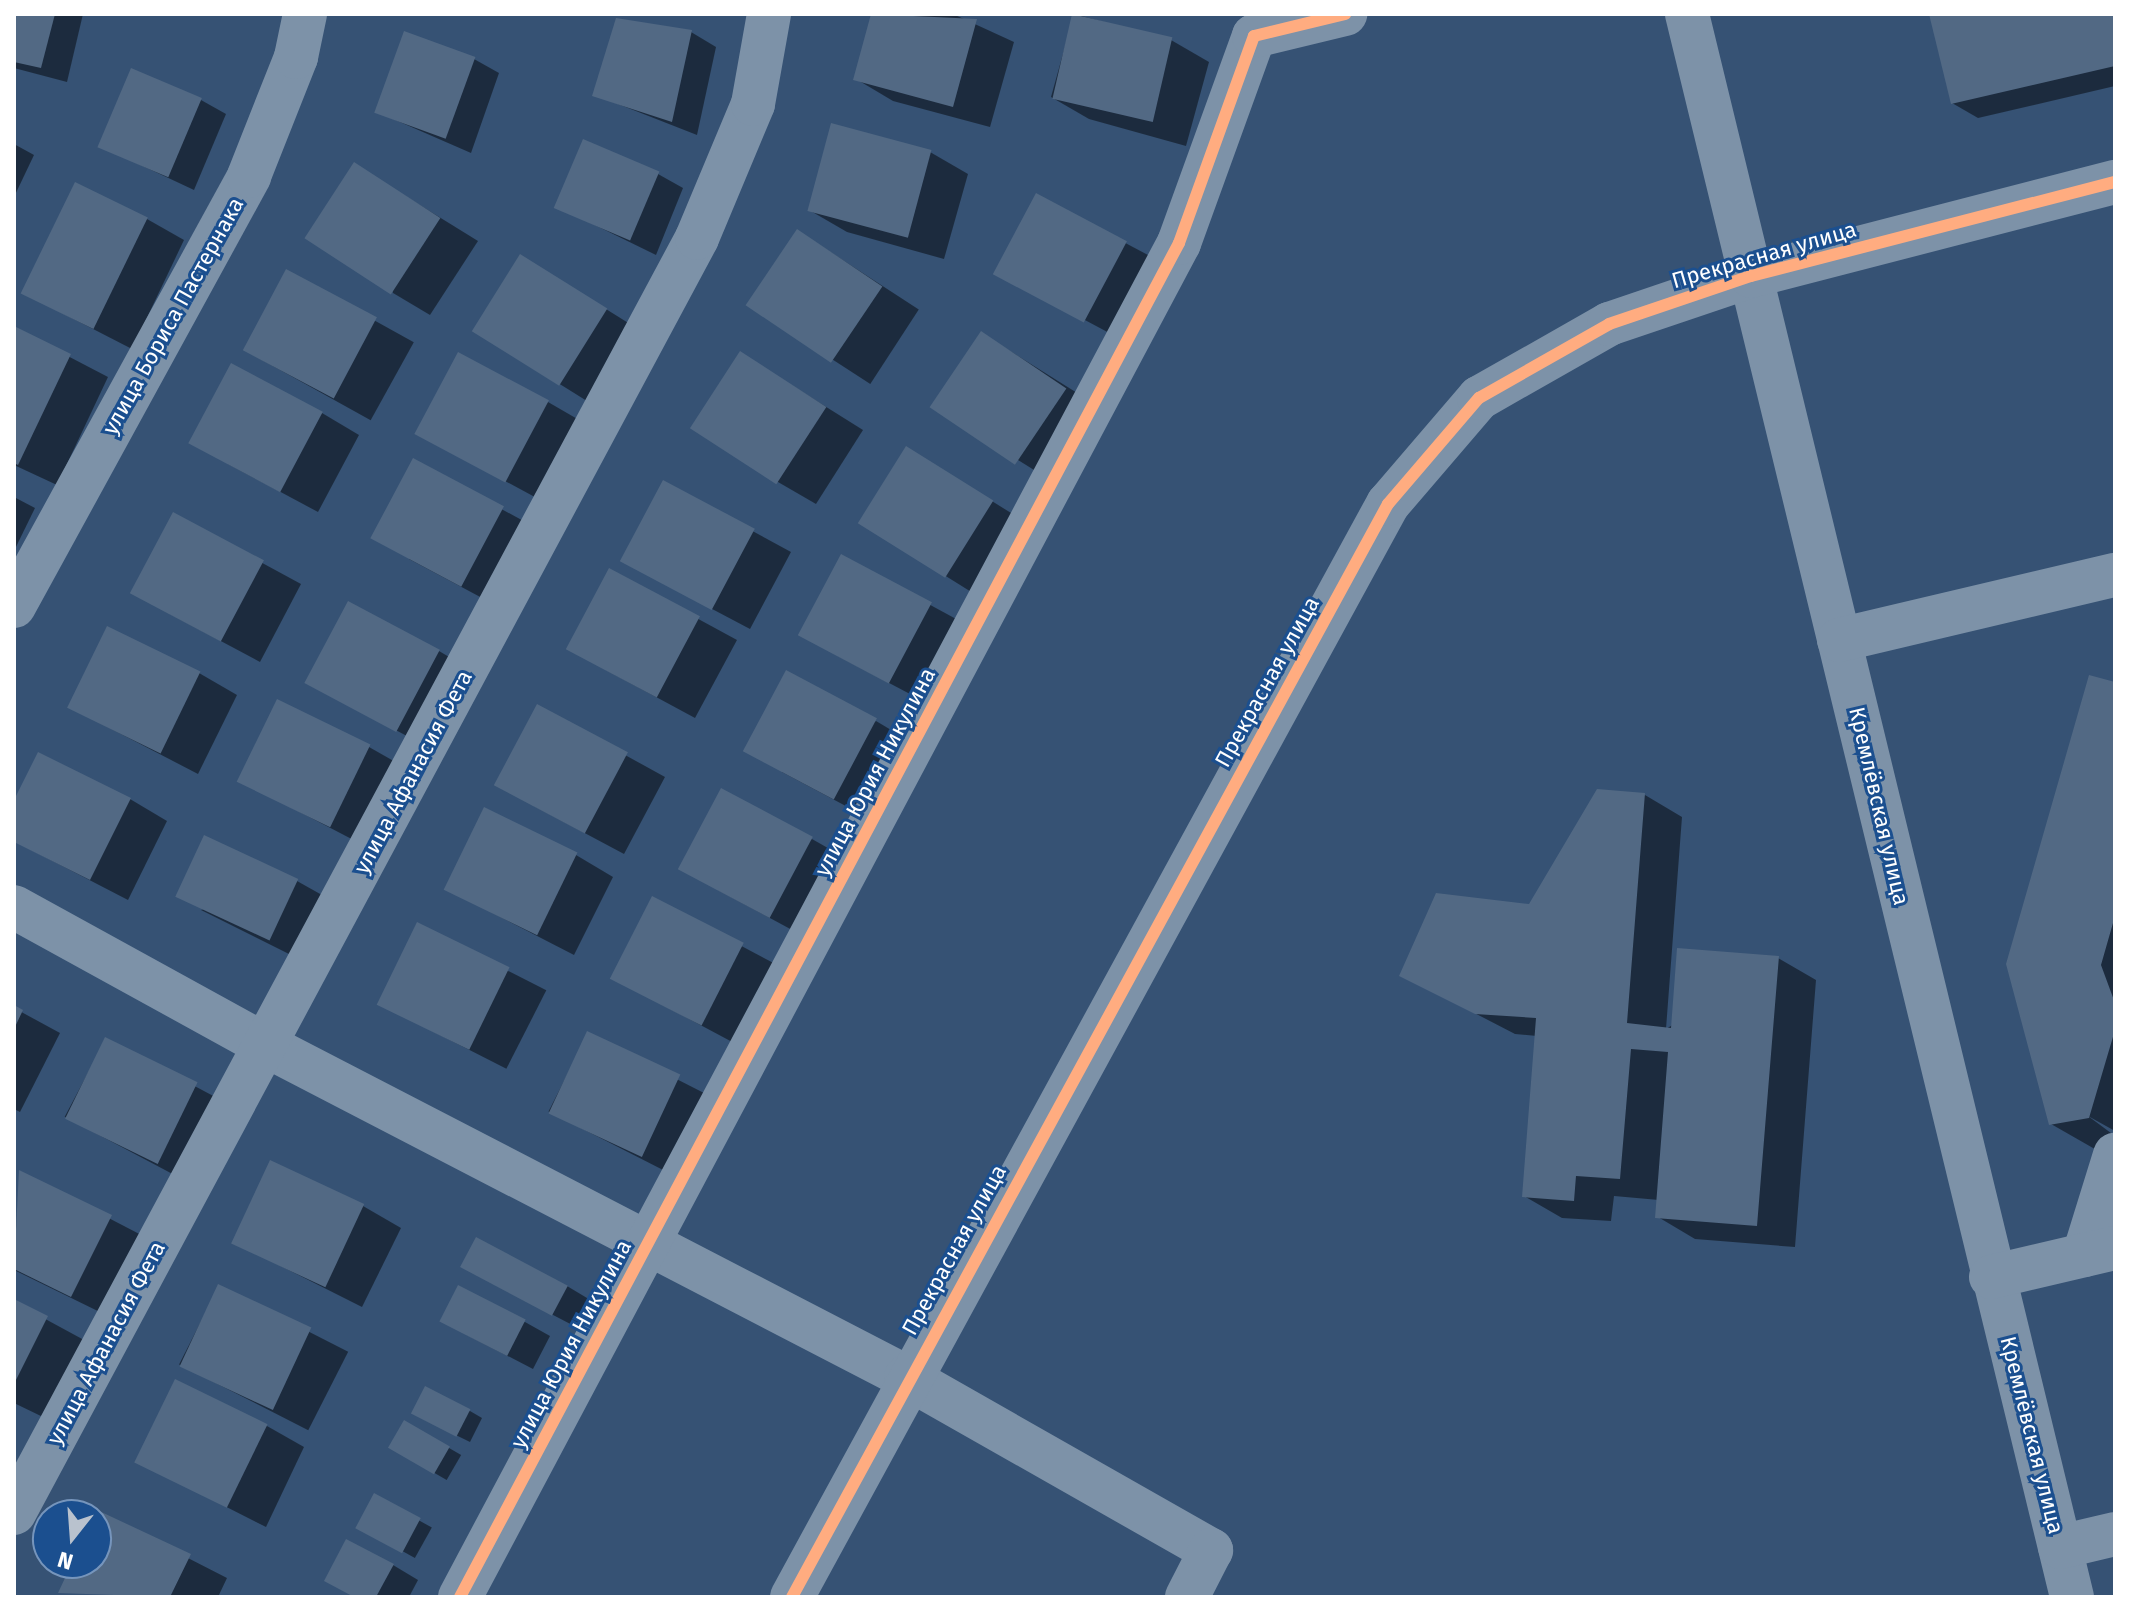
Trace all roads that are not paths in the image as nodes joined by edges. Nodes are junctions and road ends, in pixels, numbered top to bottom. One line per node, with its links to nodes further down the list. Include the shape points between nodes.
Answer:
1 (305, 14): 9 (street, улица Бориса Пастернака, via 296,57 249,176)
2 (769, 14): 12 (street, улица Афанасия Фета, via 753,104 697,238)
3 (1345, 14): 5 (street, улица Юрия Никулина)
4 (1687, 14): 7 (street, Кремлёвская улица)
5 (1251, 25): 14 (street, улица Юрия Никулина, via 1179,243)
6 (2115, 182): 7 (street, Прекрасная улица)
7 (1751, 276): 10 (street, Кремлёвская улица); 17 (street, Прекрасная улица, via 1609,324 1479,398 1388,504)
8 (2115, 575): 10 (street)
9 (14, 606)
10 (1839, 640): 16 (street, Кремлёвская улица)
11 (14, 907): 12 (street)
12 (267, 1046): 14 (street); 18 (street, улица Афанасия Фета)
13 (2115, 1155): 15 (street)
14 (646, 1243): 17 (street); 21 (street, улица Юрия Никулина)
15 (2099, 1252): 16 (street)
16 (1991, 1277): 20 (street, Кремлёвская улица)
17 (906, 1377): 22 (street, Прекрасная улица); 23 (street, via 1211,1550)
18 (14, 1513)
19 (2115, 1534): 20 (street)
20 (2060, 1547): 24 (street, Кремлёвская улица)
21 (460, 1597)
22 (792, 1597)
23 (1187, 1597)
24 (2072, 1597)

